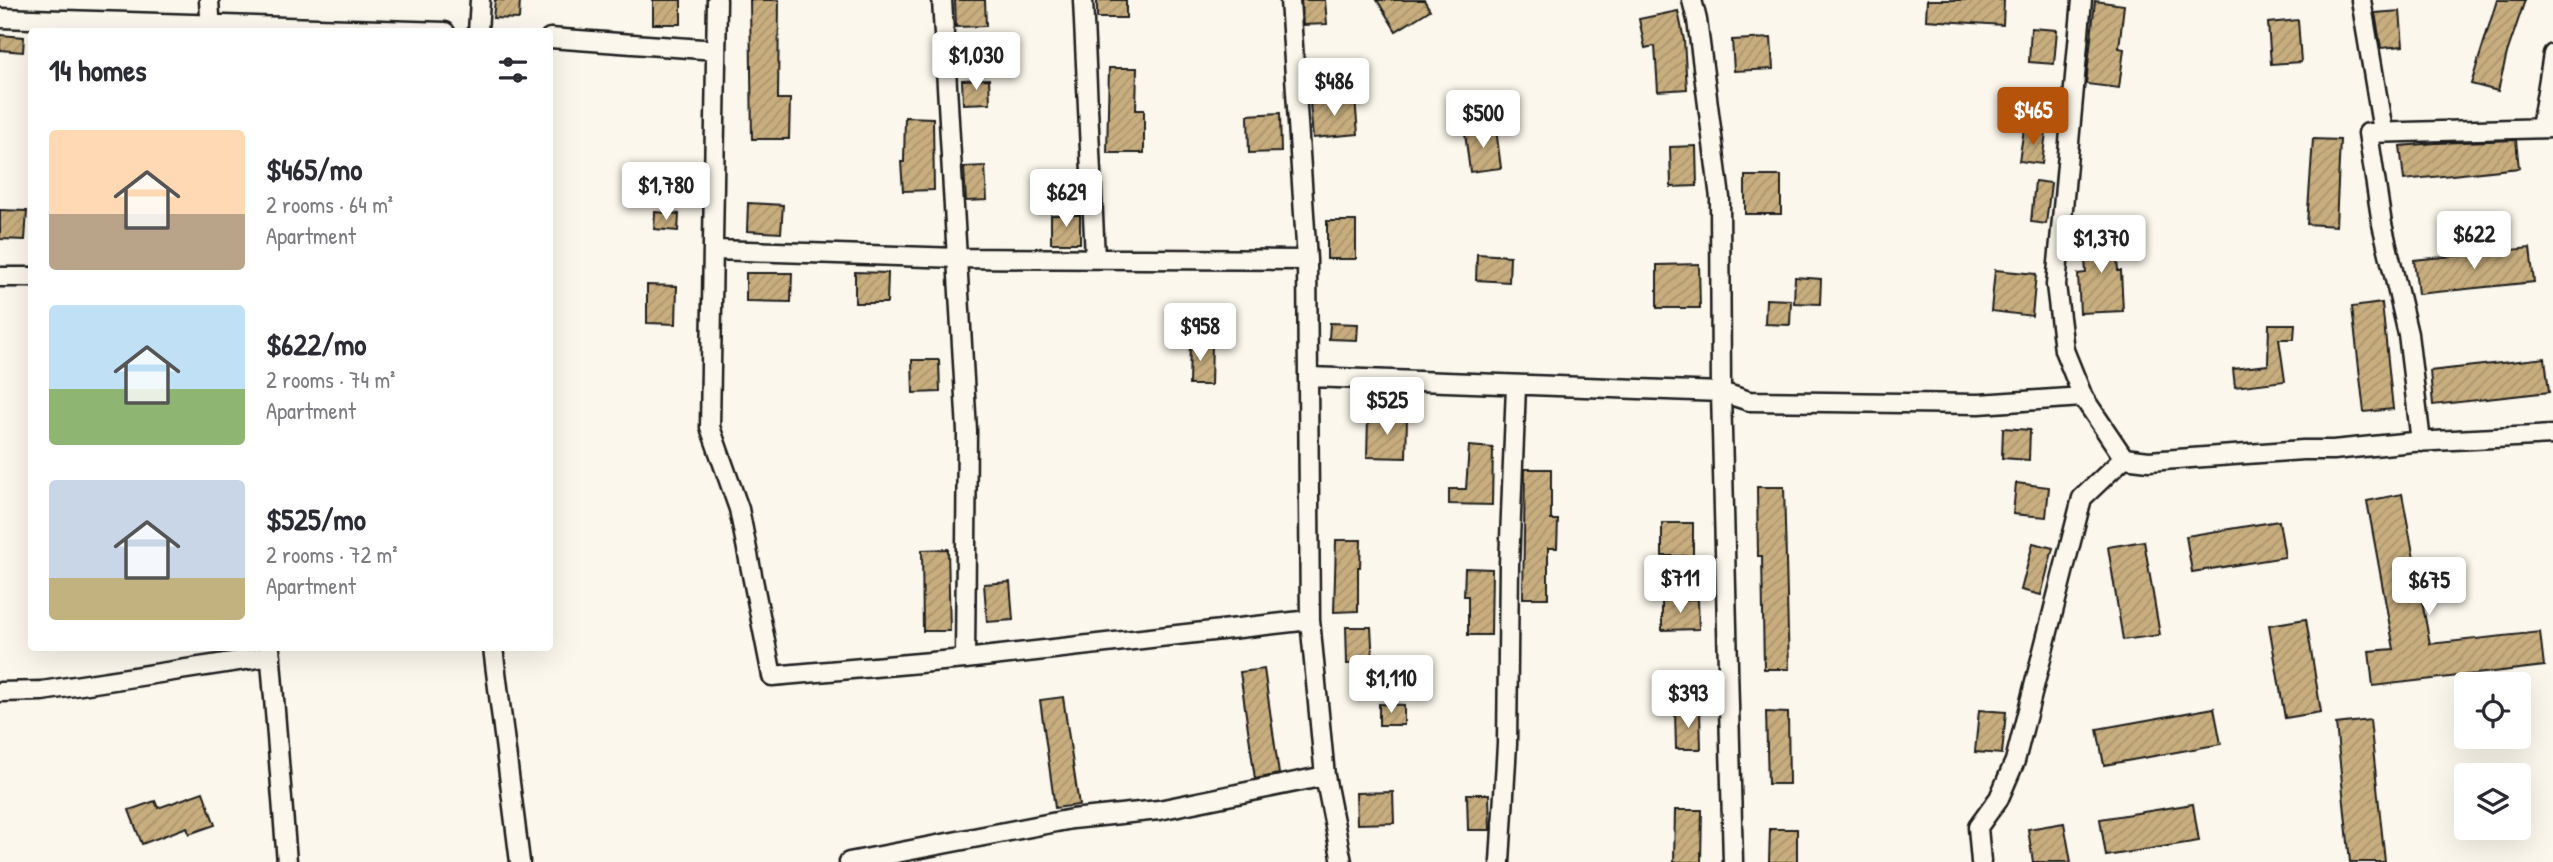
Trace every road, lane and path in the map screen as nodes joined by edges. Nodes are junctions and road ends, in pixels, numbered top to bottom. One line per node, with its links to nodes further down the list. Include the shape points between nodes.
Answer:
1 (209, 0): 11 (street)
2 (480, 0): 12 (street)
3 (717, 0): 14 (street)
4 (942, 0): 19 (street)
5 (1083, 0): 20 (street)
6 (1290, 0): 21 (street)
7 (1692, 0): 26 (street, via 1720,198)
8 (2082, 0): 27 (street, via 2056,285 2064,350)
9 (2361, 0): 17 (street)
10 (0, 18): 11 (street)
11 (211, 28)
12 (478, 28)
13 (553, 38): 14 (street)
14 (716, 50): 18 (street)
15 (2553, 54): 16 (street)
16 (2547, 128): 17 (street)
17 (2383, 131): 29 (street, via 2368,133 2382,224 2407,334)
18 (715, 250): 19 (street); 34 (street, via 710,427 739,509 772,676)
19 (958, 258): 20 (street); 34 (street, via 967,431)
20 (1095, 258): 21 (street)
21 (1307, 260): 24 (street)
22 (0, 277): 23 (street)
23 (28, 278)
24 (1310, 377): 25 (street); 31 (street)
25 (1516, 386): 26 (street); 41 (street)
26 (1721, 391): 27 (street, via 1749,401 1979,404); 42 (street)
27 (2083, 397): 30 (street)
28 (2553, 435): 29 (street)
29 (2421, 442): 30 (street, via 2150,461)
30 (2124, 458): 43 (street, via 2082,498 2015,761 1999,798 1978,827)
31 (1310, 620): 34 (street); 36 (street)
32 (493, 651): 38 (street)
33 (271, 652): 35 (street, via 42,691); 37 (street)
34 (965, 659)
35 (0, 692)
36 (1325, 776): 39 (street, via 1159,810 1072,819); 40 (street)
37 (287, 862)
38 (520, 862)
39 (849, 862)
40 (1342, 862)
41 (1500, 862)
42 (1733, 862)
43 (1981, 862)

